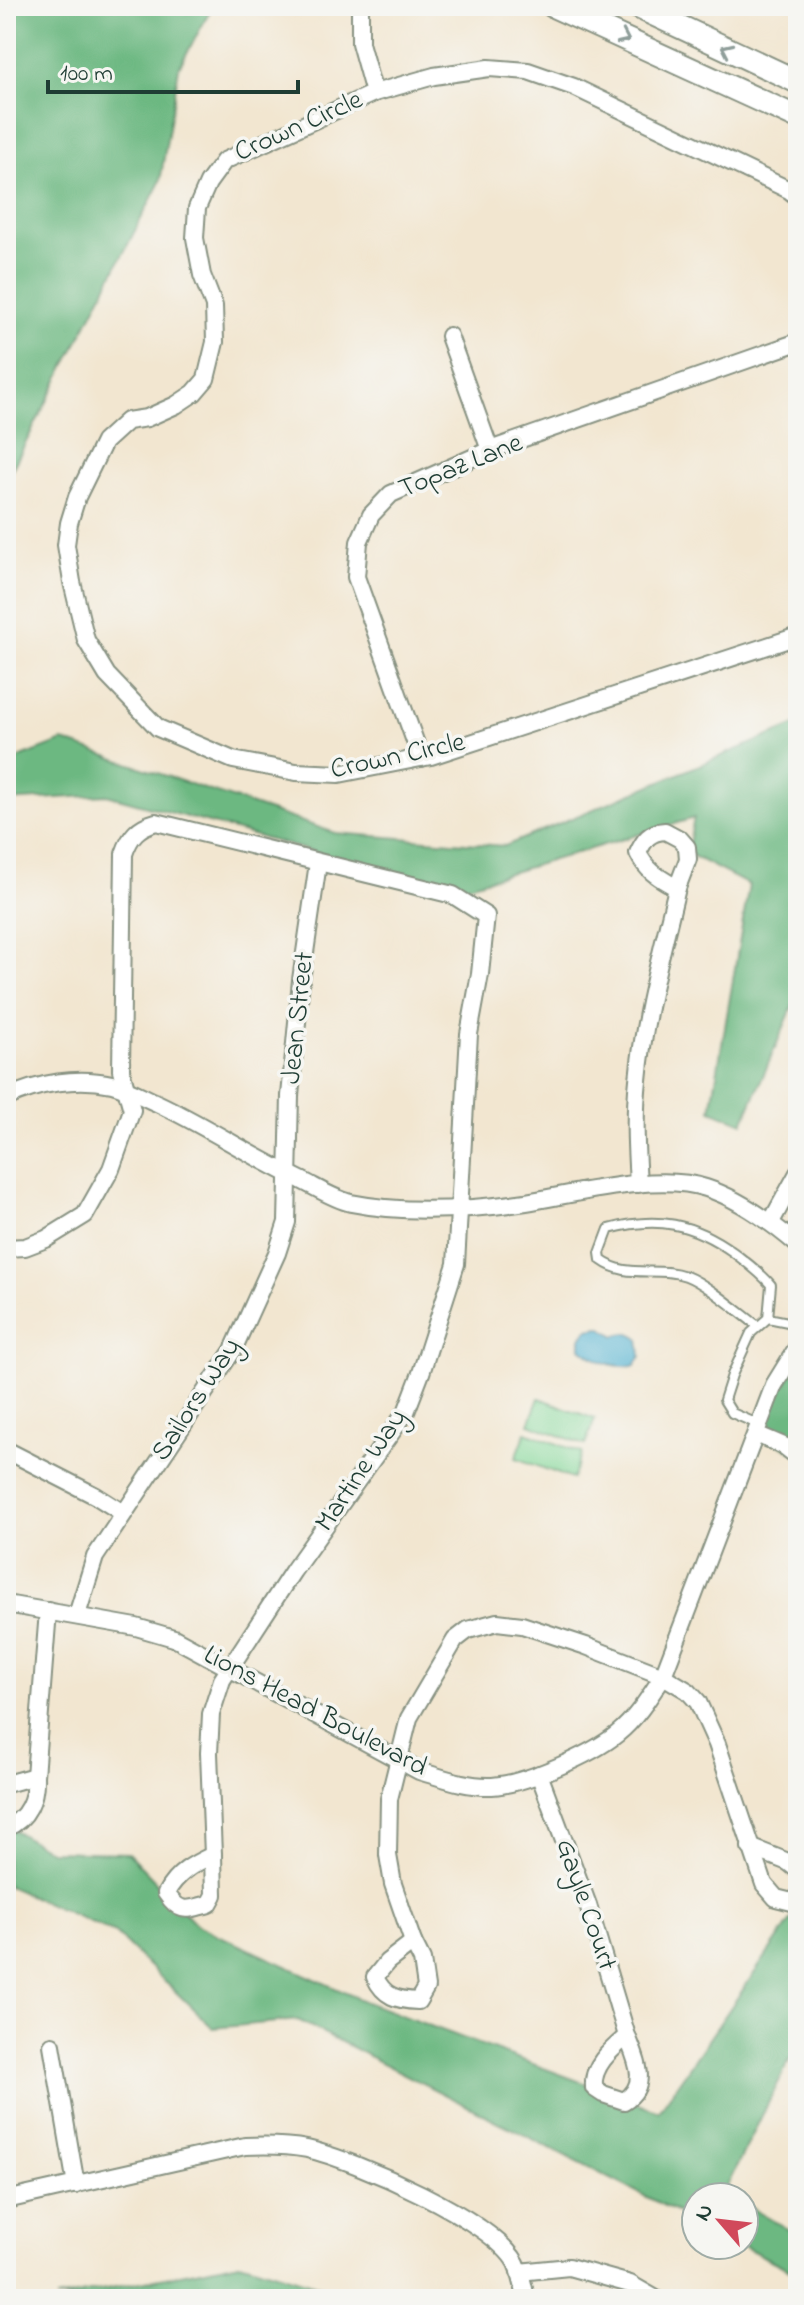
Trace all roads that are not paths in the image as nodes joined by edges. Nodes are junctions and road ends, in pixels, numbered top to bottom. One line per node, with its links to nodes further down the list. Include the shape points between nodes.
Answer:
1 (360, 6): 5 (street, Crown Circle, via 360,43)
2 (553, 6): 6 (main road, one-way to 6)
3 (636, 6): 4 (main road, one-way to 3)
4 (798, 82)
5 (374, 93): 7 (street, Crown Circle, via 489,68 528,71 574,87); 12 (street, Crown Circle, via 224,161 208,183 197,208 195,238 214,306 215,342 206,379 176,405 127,421 104,442 77,497 66,545 86,640 107,675 158,728 233,760 296,772 339,774)
6 (798, 118)
7 (798, 197)
8 (449, 336): 10 (street)
9 (798, 342): 10 (street, Topaz Lane)
10 (490, 450): 12 (street, Topaz Lane, via 391,494 371,515 359,542 356,577)
11 (798, 636): 12 (street, Crown Circle)
12 (421, 758)
13 (318, 863): 15 (street, via 156,822 141,826 124,854 121,1070); 18 (street, Jean Street, via 290,1096); 20 (street, Martine Way, via 453,895 486,916 469,1034)
14 (677, 888): 19 (street, via 649,1000 638,1080)
15 (126, 1089): 16 (street, via 79,1080); 18 (street); 23 (street, via 132,1110 111,1169 85,1215 46,1239)
16 (6, 1098)
17 (798, 1173): 21 (street)
18 (290, 1175): 20 (street, via 346,1202 371,1207); 31 (street, Sailors Way, via 287,1222 277,1253 233,1350)
19 (638, 1184): 20 (street); 21 (street, via 703,1187)
20 (459, 1207): 35 (street, Martine Way, via 456,1264 406,1412)
21 (771, 1222): 22 (street)
22 (798, 1245)
23 (6, 1248)
24 (768, 1318): 25 (lane); 26 (lane); 26 (lane, via 771,1285 718,1241 691,1227 653,1222 609,1229 600,1253 609,1266 621,1272 687,1276)
25 (798, 1324)
26 (758, 1326): 28 (lane, via 724,1400 732,1413)
27 (798, 1346): 28 (street, Lions Head Boulevard, via 774,1385)
28 (758, 1430): 30 (street); 36 (street, Lions Head Boulevard)
29 (6, 1450): 31 (street)
30 (798, 1457)
31 (123, 1513): 34 (street, Sailors Way, via 95,1557)
32 (6, 1604): 33 (street, Lions Head Boulevard)
33 (48, 1611): 34 (street, Lions Head Boulevard); 39 (street)
34 (77, 1615): 35 (street, Lions Head Boulevard, via 174,1638)
35 (229, 1668): 37 (street, Lions Head Boulevard); 43 (street, Martine Way, via 211,1714)
36 (663, 1676): 37 (street, via 522,1625 497,1622 468,1630 455,1640 409,1718); 38 (street, Lions Head Boulevard, via 617,1734); 42 (street, via 698,1702)
37 (398, 1760): 38 (street, Lions Head Boulevard, via 457,1782 493,1786); 46 (street, via 389,1799 388,1855)
38 (539, 1774): 47 (street, Gayle Court, via 588,1905)
39 (35, 1776): 40 (street); 41 (street, via 32,1804)
40 (6, 1784)
41 (6, 1828)
42 (750, 1847): 44 (street); 45 (street, via 764,1884 776,1898 792,1902)
43 (213, 1855)
44 (798, 1870)
45 (798, 1897)
46 (413, 1942)
47 (627, 2036)
48 (52, 2045): 49 (street)
49 (76, 2185): 50 (street); 51 (street, via 245,2146 308,2149 392,2180 483,2229)
50 (6, 2200)
51 (519, 2272): 52 (street); 53 (street, via 569,2267 630,2284)
52 (526, 2299)
53 (656, 2299)

